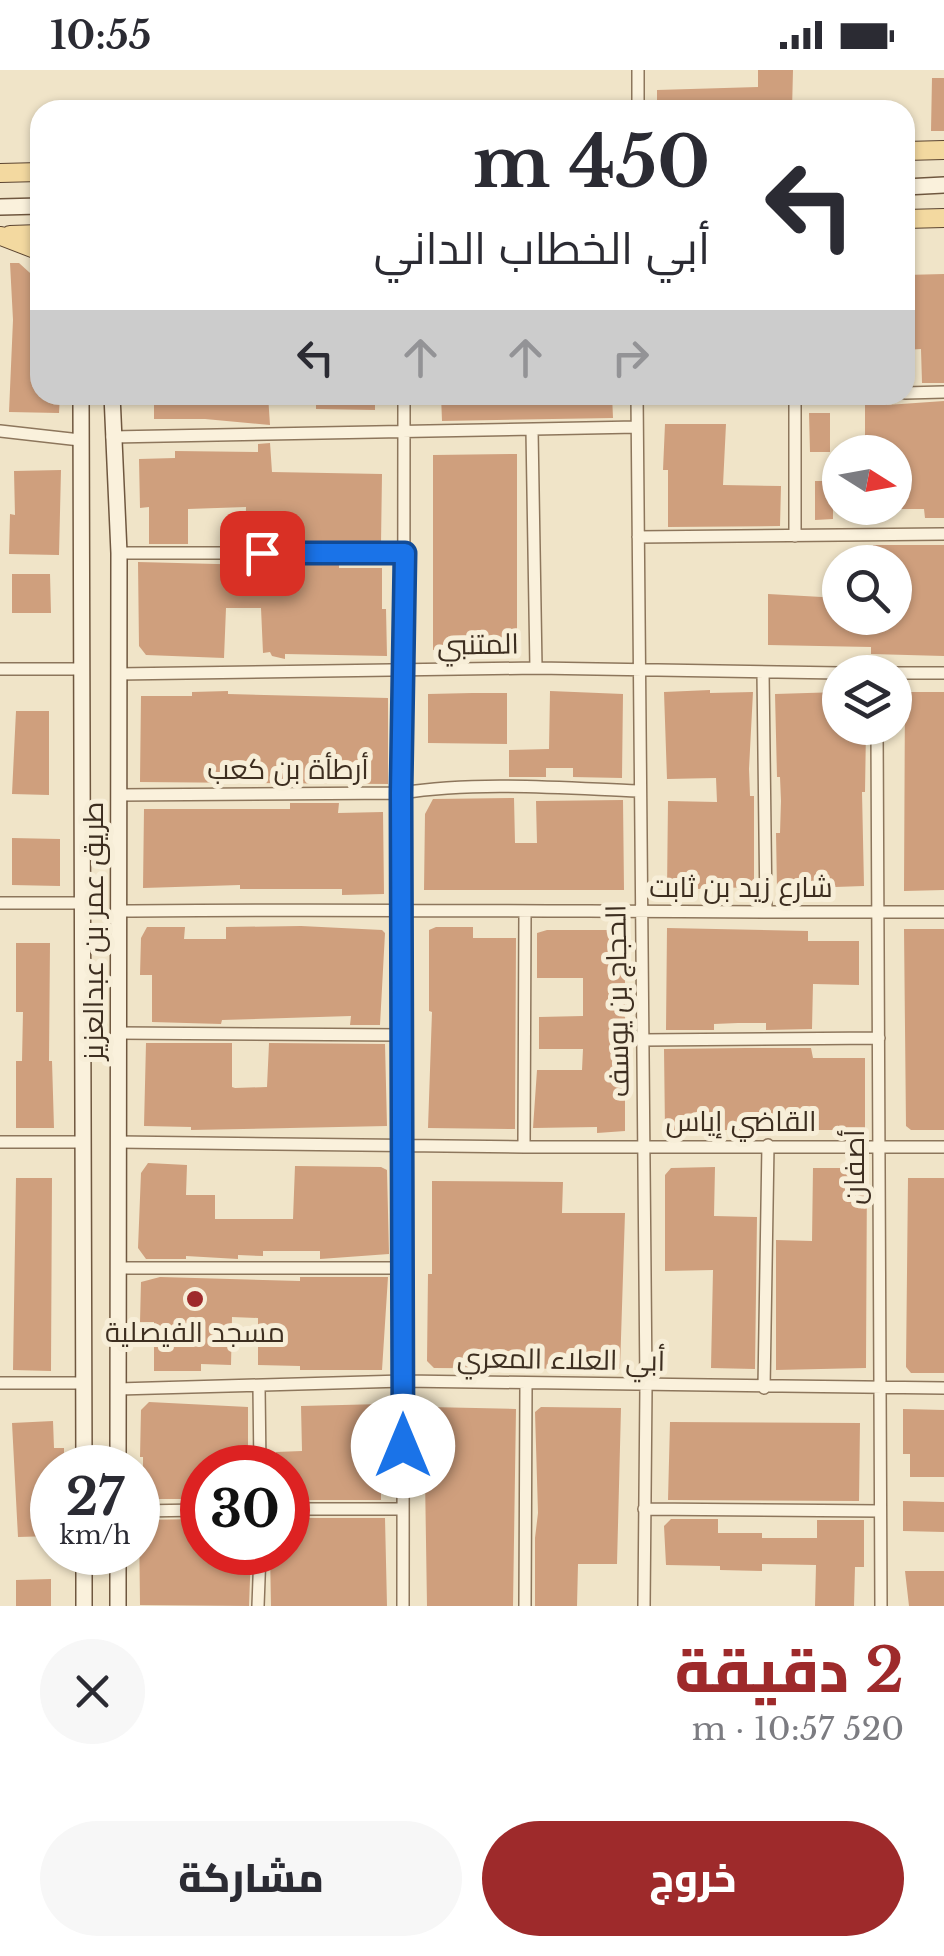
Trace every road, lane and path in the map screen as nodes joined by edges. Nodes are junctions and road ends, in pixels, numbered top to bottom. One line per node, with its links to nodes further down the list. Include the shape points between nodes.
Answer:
1 (638, 70): 2 (street)
2 (638, 100)
3 (944, 150): 4 (main road)
4 (915, 151)
5 (0, 172): 6 (main road)
6 (30, 172)
7 (915, 186): 8 (main road)
8 (944, 186)
9 (0, 206): 10 (main road)
10 (30, 206)
11 (944, 218): 12 (main road)
12 (915, 219)
13 (30, 234): 14 (main road)
14 (0, 236): 15 (main road)
15 (30, 247)
16 (944, 392): 17 (street)
17 (915, 393)
18 (81, 405): 28 (main road, طريق عمر بن عبدالعزيز)
19 (112, 405): 27 (main road, طريق عمر بن عبدالعزيز)
20 (404, 405): 26 (street)
21 (637, 405): 23 (street, الحجاج بن يوسف)
22 (795, 405): 30 (street)
23 (638, 427): 24 (street); 31 (street, الحجاج بن يوسف)
24 (532, 430): 26 (street); 34 (street)
25 (0, 431): 28 (street)
26 (404, 432): 27 (street); 33 (street)
27 (112, 436): 32 (main road, طريق عمر بن عبدالعزيز)
28 (80, 440): 36 (main road, طريق عمر بن عبدالعزيز)
29 (944, 534): 30 (street)
30 (795, 536): 31 (street)
31 (638, 538): 37 (street, الحجاج بن يوسف)
32 (119, 553): 33 (street); 43 (main road, طريق عمر بن عبدالعزيز)
33 (405, 553): 38 (street)
34 (536, 668): 37 (street, المتنبي); 38 (street, المتنبي)
35 (0, 669): 36 (street)
36 (82, 669): 49 (main road, طريق عمر بن عبدالعزيز)
37 (640, 670): 39 (street, المتنبي); 45 (street, الحجاج بن يوسف)
38 (405, 671): 43 (street, المتنبي); 46 (street)
39 (763, 672): 40 (street, المتنبي); 54 (street)
40 (822, 673)
41 (912, 673): 42 (street)
42 (944, 673)
43 (118, 674): 47 (main road, طريق عمر بن عبدالعزيز)
44 (877, 745): 55 (street, أصفان)
45 (638, 791): 46 (street, أرطأة بن كعب); 53 (street, الحجاج بن يوسف)
46 (401, 793): 47 (street, أرطأة بن كعب); 50 (street)
47 (118, 795): 51 (main road, طريق عمر بن عبدالعزيز)
48 (0, 903): 49 (street)
49 (85, 903): 62 (main road, طريق عمر بن عبدالعزيز)
50 (402, 908): 51 (street, شارع زيد بن ثابت); 52 (street, شارع زيد بن ثابت); 58 (street)
51 (117, 911): 57 (main road, طريق عمر بن عبدالعزيز)
52 (525, 911): 53 (street, شارع زيد بن ثابت); 67 (street)
53 (641, 911): 54 (street, شارع زيد بن ثابت); 60 (street, الحجاج بن يوسف)
54 (766, 912): 55 (street, شارع زيد بن ثابت)
55 (879, 912): 56 (street, شارع زيد بن ثابت); 59 (street, أصفان)
56 (944, 912)
57 (118, 1033): 58 (street); 63 (main road, طريق عمر بن عبدالعزيز)
58 (402, 1035): 65 (street)
59 (879, 1038): 60 (street); 66 (street, أصفان)
60 (643, 1040): 68 (street, الحجاج بن يوسف)
61 (0, 1142): 62 (street)
62 (84, 1142): 72 (main road, طريق عمر بن عبدالعزيز)
63 (118, 1142): 65 (street, القاضي إياس); 70 (main road, طريق عمر بن عبدالعزيز)
64 (768, 1145): 66 (street, القاضي إياس); 68 (street, القاضي إياس); 78 (street)
65 (402, 1146): 67 (street, القاضي إياس); 71 (street)
66 (879, 1146): 69 (street, القاضي إياس); 79 (street, أصفان)
67 (524, 1147): 68 (street, القاضي إياس)
68 (644, 1147): 76 (street, الحجاج بن يوسف)
69 (944, 1147)
70 (118, 1268): 71 (street); 81 (main road, طريق عمر بن عبدالعزيز)
71 (401, 1268): 73 (street)
72 (84, 1382): 74 (street); 82 (main road, طريق عمر بن عبدالعزيز)
73 (403, 1382): 75 (street, أبي العلاء المعري); 77 (street, أبي العلاء المعري); 87 (street)
74 (0, 1383)
75 (526, 1384): 76 (street, أبي العلاء المعري); 96 (street)
76 (646, 1386): 78 (street, أبي العلاء المعري); 86 (street, الحجاج بن يوسف)
77 (259, 1387): 81 (street, أبي العلاء المعري); 84 (street)
78 (764, 1388): 79 (street, أبي العلاء المعري)
79 (879, 1388): 80 (street, أبي العلاء المعري); 88 (street, أصفان)
80 (944, 1388)
81 (118, 1389): 83 (main road, طريق عمر بن عبدالعزيز)
82 (84, 1445)
83 (118, 1445)
84 (260, 1445)
85 (310, 1509): 87 (street)
86 (644, 1509): 88 (street); 97 (street, الحجاج بن يوسف)
87 (403, 1510): 95 (street)
88 (880, 1510): 98 (street, أصفان)
89 (84, 1575): 92 (main road)
90 (118, 1575): 93 (main road)
91 (259, 1575): 94 (street)
92 (84, 1606)
93 (118, 1606)
94 (258, 1606)
95 (403, 1606)
96 (524, 1606)
97 (644, 1606)
98 (881, 1606)

